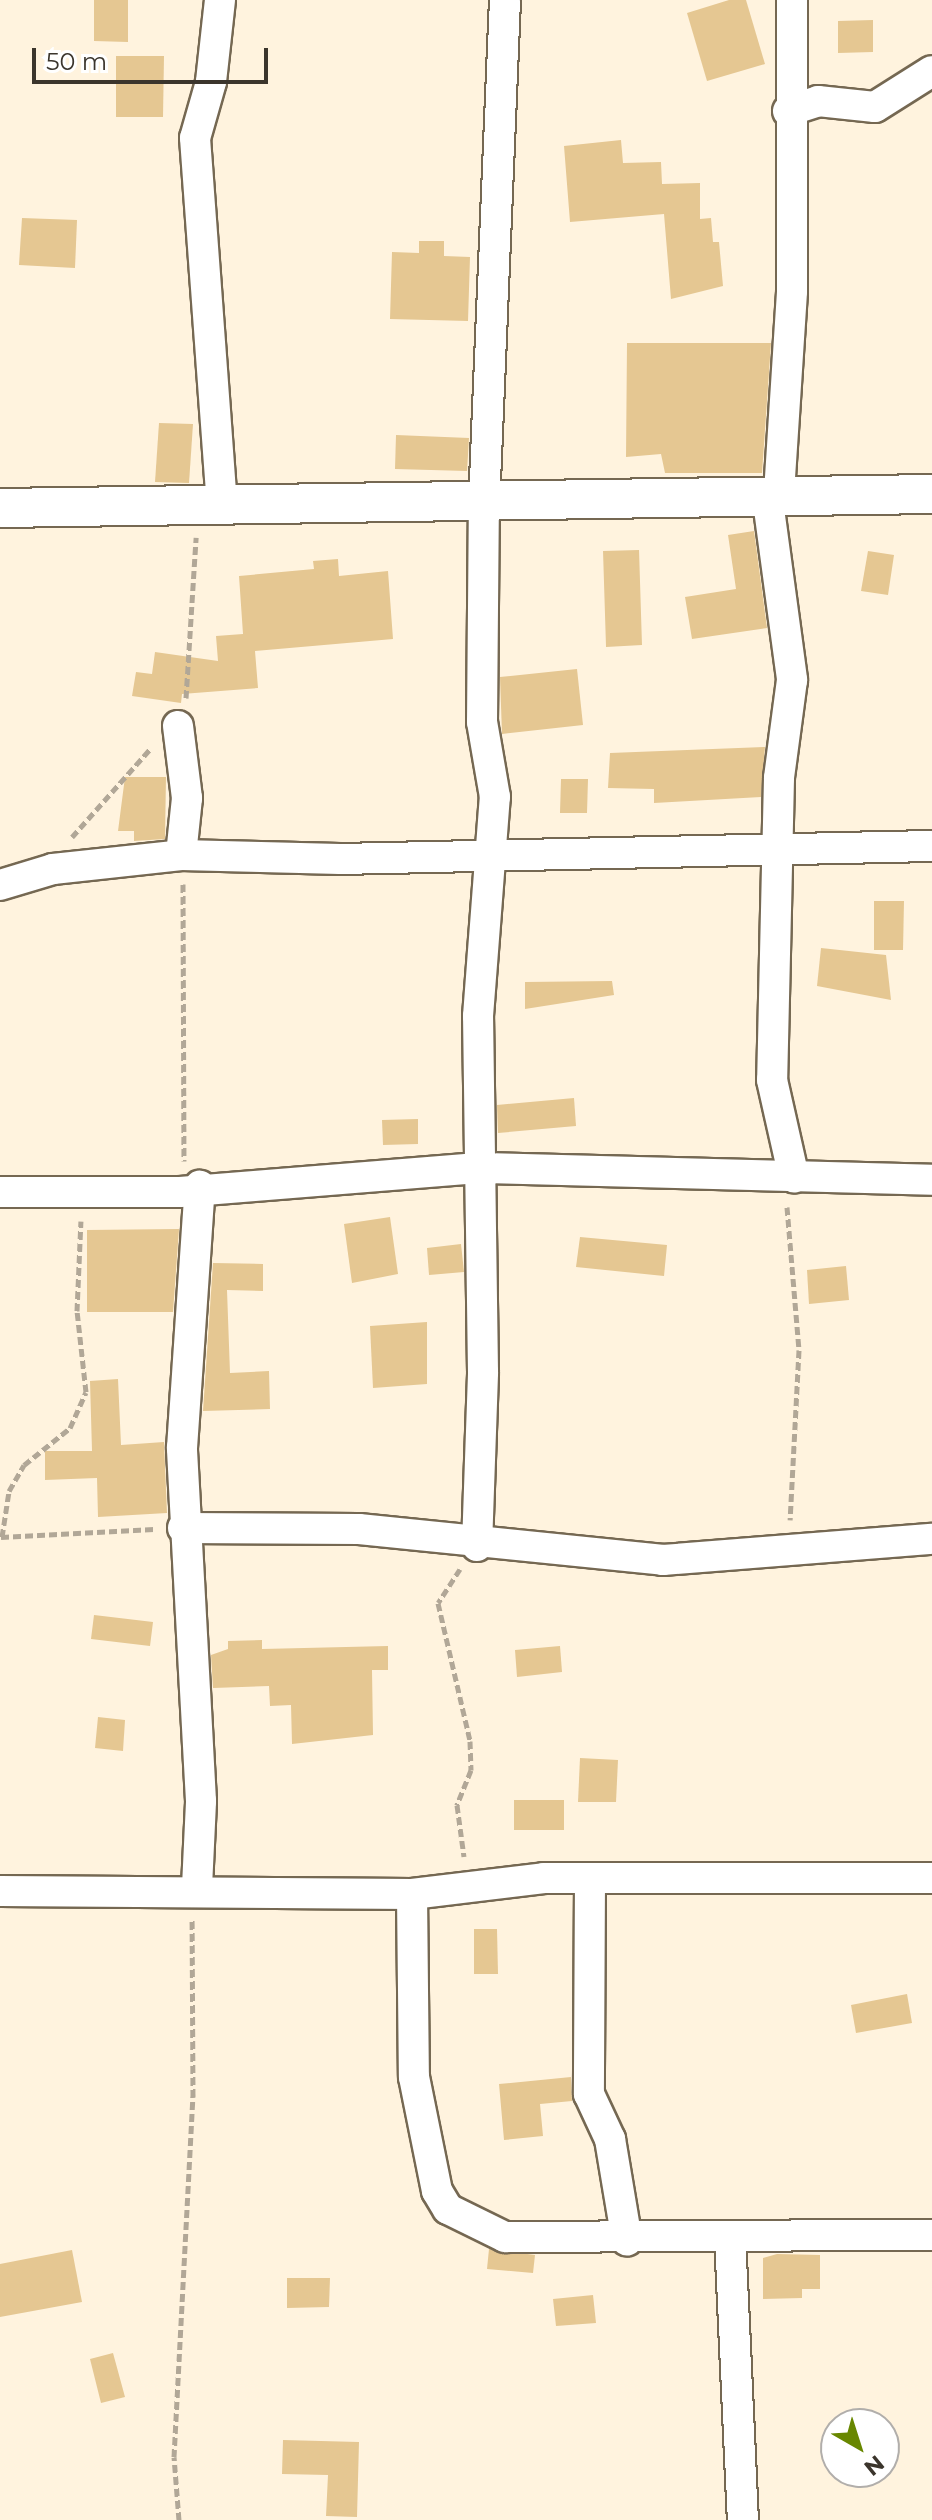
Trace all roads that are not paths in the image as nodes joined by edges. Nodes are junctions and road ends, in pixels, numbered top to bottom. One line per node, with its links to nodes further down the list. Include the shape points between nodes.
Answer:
1 (220, 0): 10 (street, via 211,82 195,138)
2 (505, 0): 8 (street)
3 (792, 0): 5 (street)
4 (932, 71): 5 (street, via 875,107 818,101)
5 (788, 111): 6 (street, via 792,291)
6 (773, 493): 7 (street); 8 (street); 13 (street, via 792,668 779,778)
7 (932, 494)
8 (484, 505): 10 (street); 14 (street, via 482,722 495,797)
9 (0, 508): 10 (street)
10 (216, 516)
11 (178, 726): 15 (street, via 187,798)
12 (932, 846): 13 (street)
13 (780, 847): 14 (street); 18 (street, via 772,1080)
14 (488, 850): 15 (street, via 340,859); 17 (street, via 478,1016)
15 (181, 855): 16 (street, via 53,869)
16 (0, 885)
17 (481, 1168): 18 (street); 20 (street); 24 (street)
18 (788, 1178): 19 (street)
19 (932, 1180)
20 (190, 1189): 21 (street); 22 (street)
21 (0, 1192)
22 (183, 1528): 24 (street, via 359,1529); 27 (street, via 201,1801)
23 (932, 1539): 24 (street, via 663,1560)
24 (477, 1546)
25 (932, 1878): 26 (street)
26 (590, 1881): 29 (street); 32 (street, via 589,2094 610,2139)
27 (194, 1887): 28 (street); 29 (street)
28 (0, 1891)
29 (412, 1894): 32 (street, via 414,2077 437,2191 448,2209 505,2237)
30 (932, 2235): 31 (street)
31 (730, 2236): 32 (street); 33 (street)
32 (627, 2241)
33 (743, 2520)

